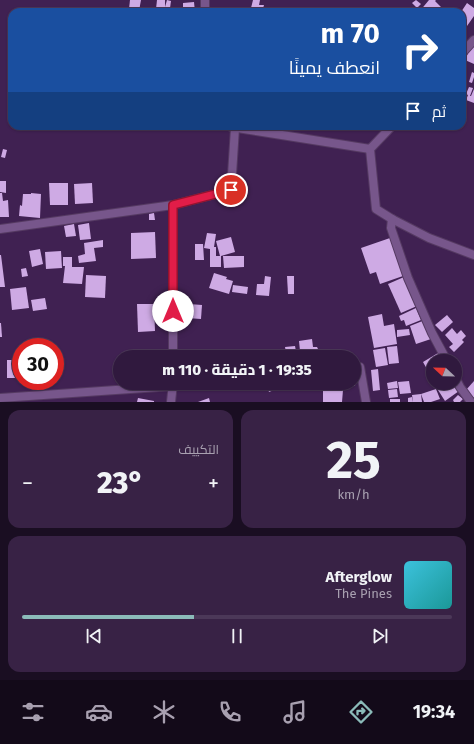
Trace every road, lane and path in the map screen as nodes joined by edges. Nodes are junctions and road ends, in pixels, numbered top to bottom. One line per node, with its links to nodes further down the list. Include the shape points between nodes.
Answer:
1 (474, 40): 2 (street)
2 (466, 49)
3 (232, 130): 7 (street, via 231,190)
4 (251, 130): 6 (street)
5 (388, 130): 6 (street)
6 (370, 149): 8 (street, via 376,209)
7 (173, 205): 9 (street); 11 (street)
8 (392, 219): 10 (street, via 429,238); 12 (street, via 390,228 408,278)
9 (0, 229)
10 (474, 255)
11 (173, 350)
12 (443, 354)
13 (361, 373): 19 (street)
14 (113, 389): 17 (street)
15 (172, 390): 18 (street)
16 (462, 390): 20 (street)
17 (0, 398)
18 (171, 402)
19 (366, 402)
20 (471, 402)

